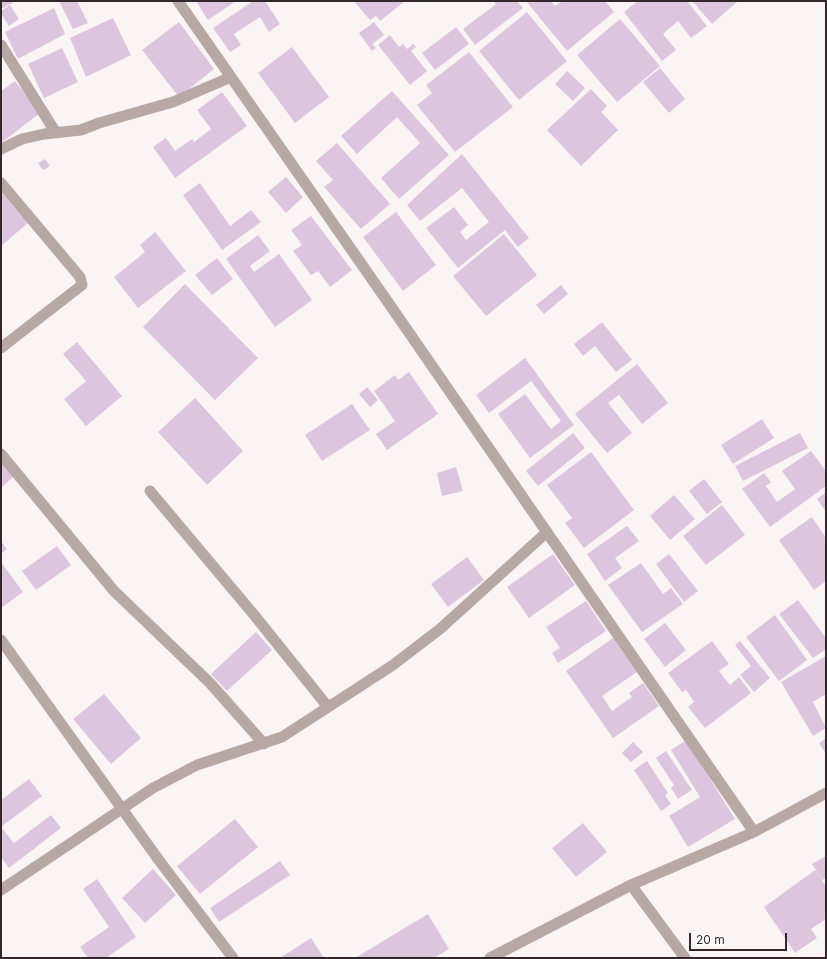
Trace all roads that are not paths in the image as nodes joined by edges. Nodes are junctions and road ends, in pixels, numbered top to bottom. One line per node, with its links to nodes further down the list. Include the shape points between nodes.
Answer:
1 (178, 1): 3 (street)
2 (1, 46): 4 (street)
3 (230, 77): 4 (street, via 173,102 81,130); 10 (street)
4 (56, 133): 5 (street, via 22,139)
5 (1, 150)
6 (1, 183): 7 (street, via 80,277 82,285)
7 (1, 348)
8 (1, 454): 13 (street, via 114,591 210,683)
9 (150, 491): 12 (street)
10 (547, 532): 12 (street, via 440,629 393,665); 16 (street)
11 (1, 640): 15 (street)
12 (328, 707): 13 (street, via 282,737)
13 (264, 744): 15 (street, via 196,765)
14 (826, 793): 16 (street)
15 (122, 808): 18 (street); 19 (street)
16 (754, 832): 17 (street)
17 (631, 885): 20 (street); 21 (street)
18 (1, 890)
19 (233, 958)
20 (490, 958)
21 (685, 958)

